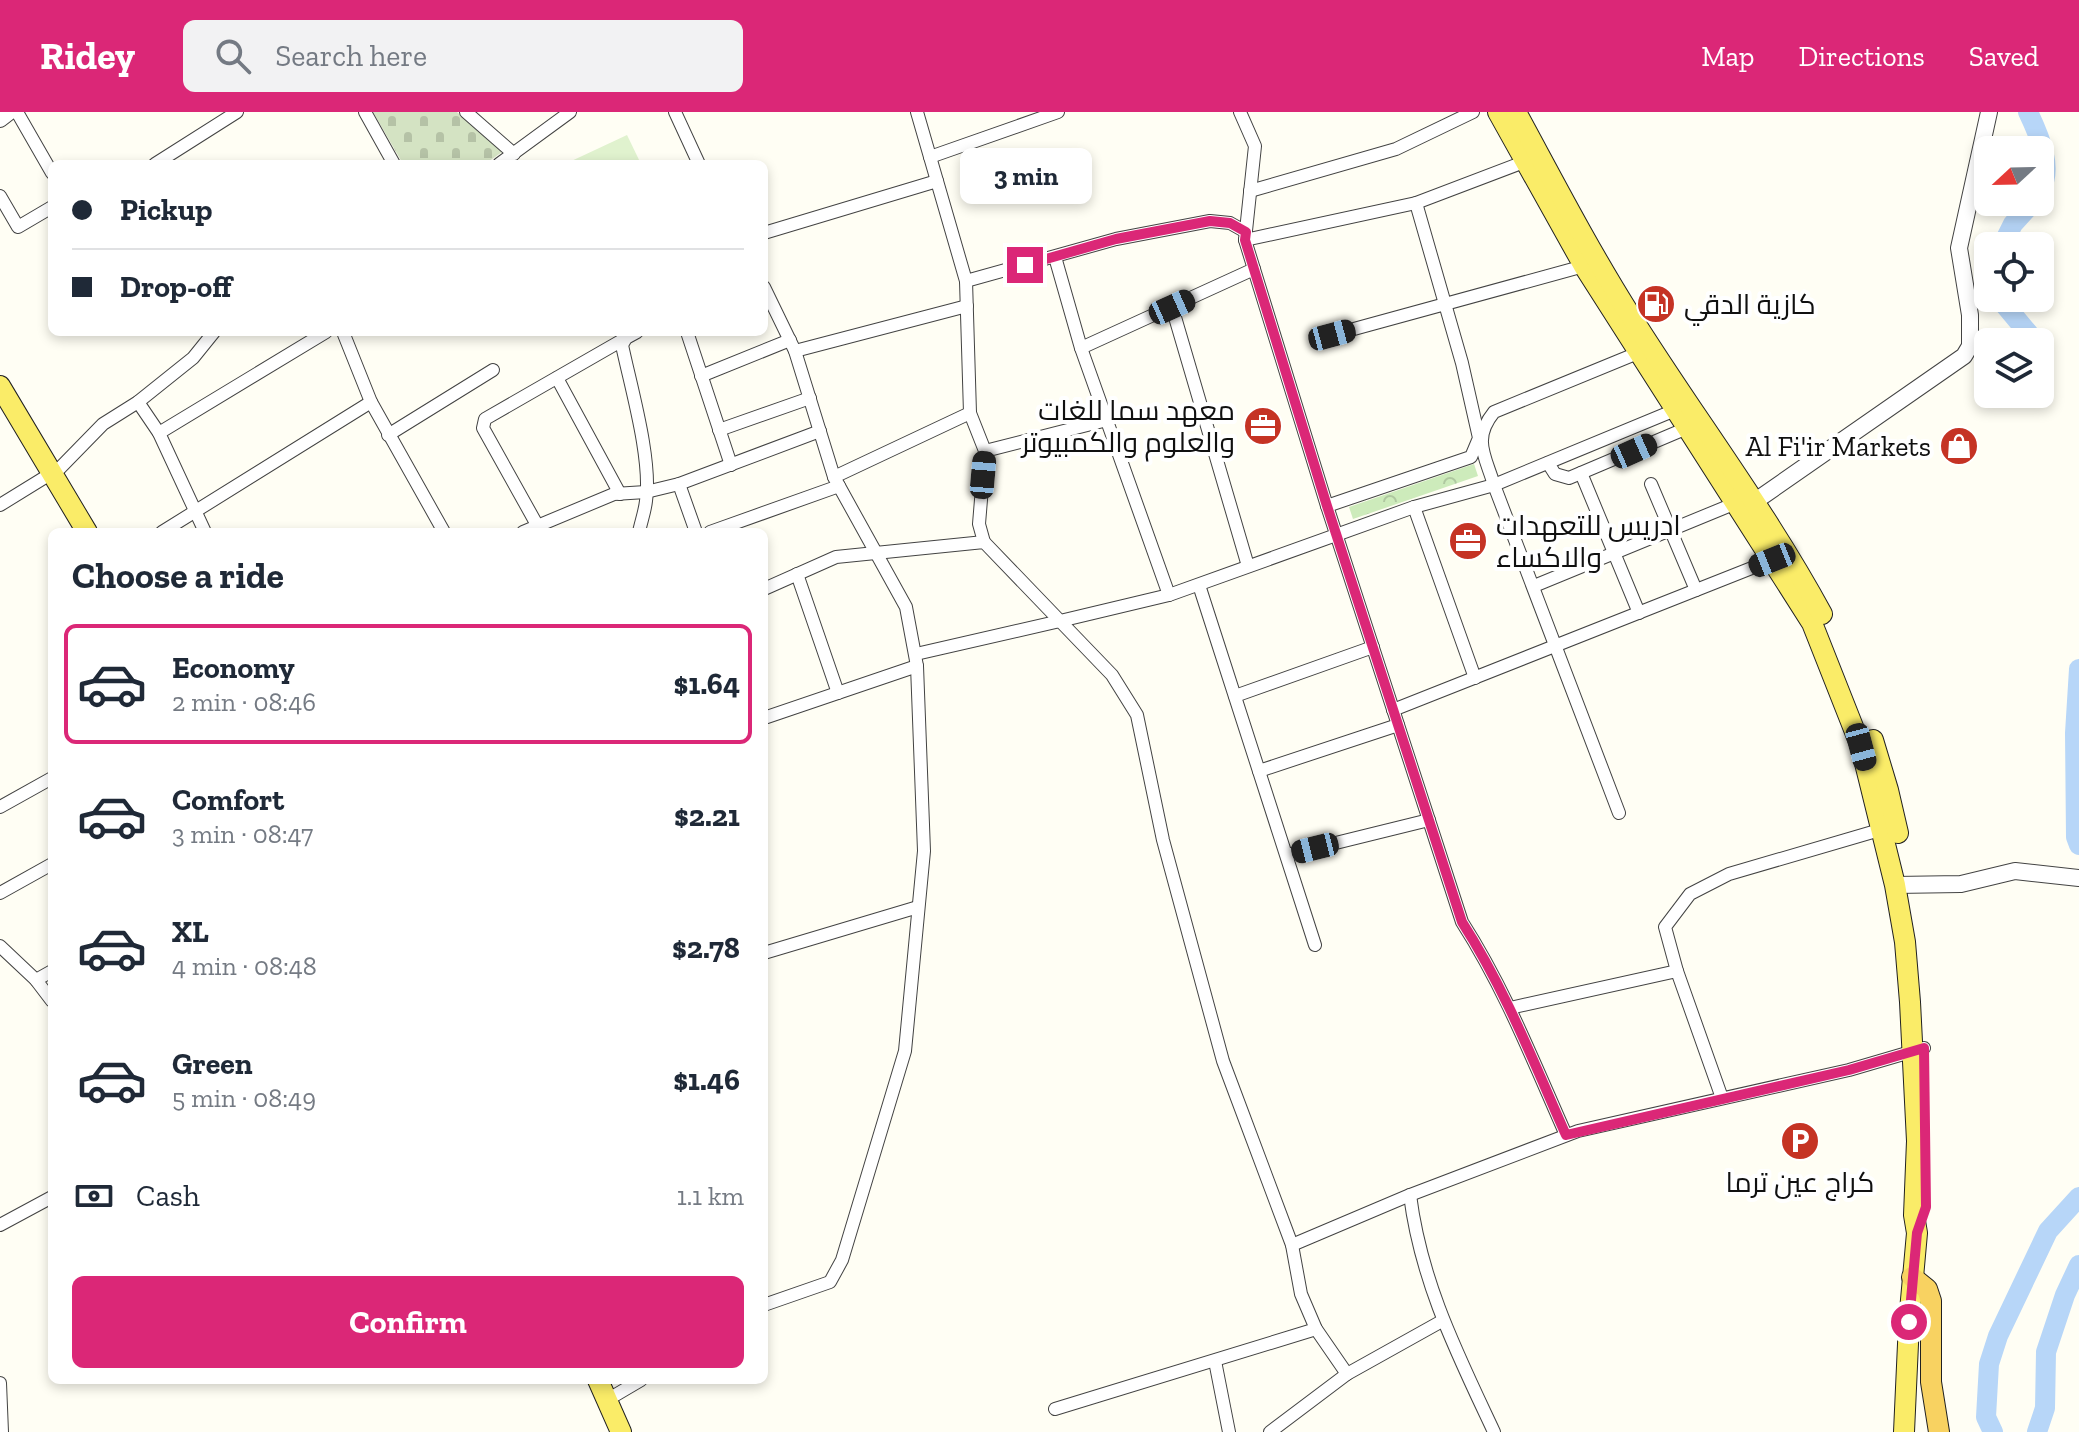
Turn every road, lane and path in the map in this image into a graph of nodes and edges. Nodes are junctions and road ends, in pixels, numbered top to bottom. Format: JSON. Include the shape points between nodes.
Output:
{"nodes":[{"id":1,"x":9,"y":112,"type":"edge"},
{"id":2,"x":17,"y":112,"type":"edge"},
{"id":3,"x":237,"y":112,"type":"edge"},
{"id":4,"x":365,"y":112,"type":"edge"},
{"id":5,"x":466,"y":112,"type":"edge"},
{"id":6,"x":570,"y":112,"type":"edge"},
{"id":7,"x":675,"y":112,"type":"edge"},
{"id":8,"x":917,"y":112,"type":"edge"},
{"id":9,"x":1058,"y":112,"type":"edge"},
{"id":10,"x":1240,"y":112,"type":"edge"},
{"id":11,"x":1473,"y":112,"type":"edge"},
{"id":12,"x":1498,"y":112,"type":"edge"},
{"id":13,"x":1516,"y":112,"type":"edge"},
{"id":14,"x":1989,"y":112,"type":"edge"},
{"id":15,"x":0,"y":119,"type":"edge"},
{"id":16,"x":514,"y":154,"type":"junction"},
{"id":17,"x":930,"y":157,"type":"junction"},
{"id":18,"x":1532,"y":159,"type":"junction"},
{"id":19,"x":161,"y":160,"type":"edge"},
{"id":20,"x":392,"y":160,"type":"edge"},
{"id":21,"x":505,"y":160,"type":"edge"},
{"id":22,"x":697,"y":160,"type":"edge"},
{"id":23,"x":48,"y":166,"type":"edge"},
{"id":24,"x":937,"y":181,"type":"junction"},
{"id":25,"x":1250,"y":191,"type":"junction"},
{"id":26,"x":0,"y":196,"type":"edge"},
{"id":27,"x":1416,"y":203,"type":"junction"},
{"id":28,"x":48,"y":209,"type":"edge"},
{"id":29,"x":768,"y":232,"type":"edge"},
{"id":30,"x":1245,"y":236,"type":"junction"},
{"id":31,"x":1055,"y":257,"type":"junction"},
{"id":32,"x":1584,"y":266,"type":"junction"},
{"id":33,"x":1254,"y":269,"type":"junction"},
{"id":34,"x":966,"y":281,"type":"junction"},
{"id":35,"x":768,"y":295,"type":"edge"},
{"id":36,"x":1445,"y":304,"type":"junction"},
{"id":37,"x":967,"y":306,"type":"junction"},
{"id":38,"x":1172,"y":307,"type":"junction"},
{"id":39,"x":1332,"y":335,"type":"dead end"},
{"id":40,"x":211,"y":336,"type":"edge"},
{"id":41,"x":319,"y":336,"type":"edge"},
{"id":42,"x":345,"y":336,"type":"edge"},
{"id":43,"x":630,"y":336,"type":"edge"},
{"id":44,"x":631,"y":336,"type":"edge"},
{"id":45,"x":688,"y":336,"type":"edge"},
{"id":46,"x":792,"y":346,"type":"junction"},
{"id":47,"x":1081,"y":348,"type":"junction"},
{"id":48,"x":1644,"y":350,"type":"junction"},
{"id":49,"x":493,"y":370,"type":"dead end"},
{"id":50,"x":701,"y":376,"type":"junction"},
{"id":51,"x":557,"y":378,"type":"junction"},
{"id":52,"x":0,"y":386,"type":"edge"},
{"id":53,"x":810,"y":398,"type":"junction"},
{"id":54,"x":138,"y":402,"type":"junction"},
{"id":55,"x":371,"y":402,"type":"junction"},
{"id":56,"x":0,"y":405,"type":"edge"},
{"id":57,"x":1683,"y":409,"type":"junction"},
{"id":58,"x":970,"y":413,"type":"junction"},
{"id":59,"x":1107,"y":420,"type":"junction"},
{"id":60,"x":1687,"y":428,"type":"junction"},
{"id":61,"x":719,"y":430,"type":"junction"},
{"id":62,"x":820,"y":431,"type":"junction"},
{"id":63,"x":159,"y":433,"type":"junction"},
{"id":64,"x":388,"y":435,"type":"junction"},
{"id":65,"x":1479,"y":438,"type":"junction"},
{"id":66,"x":985,"y":451,"type":"junction"},
{"id":67,"x":1548,"y":463,"type":"junction"},
{"id":68,"x":731,"y":465,"type":"junction"},
{"id":69,"x":1581,"y":473,"type":"junction"},
{"id":70,"x":48,"y":476,"type":"junction"},
{"id":71,"x":836,"y":482,"type":"junction"},
{"id":72,"x":679,"y":484,"type":"junction"},
{"id":73,"x":1651,"y":484,"type":"dead end"},
{"id":74,"x":1494,"y":485,"type":"junction"},
{"id":75,"x":646,"y":492,"type":"junction"},
{"id":76,"x":620,"y":494,"type":"junction"},
{"id":77,"x":1745,"y":503,"type":"junction"},
{"id":78,"x":0,"y":505,"type":"edge"},
{"id":79,"x":1327,"y":506,"type":"junction"},
{"id":80,"x":1414,"y":507,"type":"junction"},
{"id":81,"x":196,"y":511,"type":"junction"},
{"id":82,"x":72,"y":528,"type":"edge"},
{"id":83,"x":84,"y":528,"type":"edge"},
{"id":84,"x":168,"y":528,"type":"edge"},
{"id":85,"x":203,"y":528,"type":"edge"},
{"id":86,"x":442,"y":528,"type":"edge"},
{"id":87,"x":539,"y":528,"type":"edge"},
{"id":88,"x":542,"y":528,"type":"edge"},
{"id":89,"x":640,"y":528,"type":"edge"},
{"id":90,"x":695,"y":528,"type":"edge"},
{"id":91,"x":720,"y":528,"type":"edge"},
{"id":92,"x":1671,"y":531,"type":"junction"},
{"id":93,"x":1336,"y":534,"type":"junction"},
{"id":94,"x":984,"y":542,"type":"junction"},
{"id":95,"x":875,"y":553,"type":"junction"},
{"id":96,"x":1615,"y":554,"type":"junction"},
{"id":97,"x":1772,"y":560,"type":"junction"},
{"id":98,"x":1248,"y":566,"type":"junction"},
{"id":99,"x":797,"y":574,"type":"junction"},
{"id":100,"x":1199,"y":585,"type":"junction"},
{"id":101,"x":1534,"y":586,"type":"junction"},
{"id":102,"x":768,"y":587,"type":"edge"},
{"id":103,"x":1696,"y":590,"type":"junction"},
{"id":104,"x":1169,"y":595,"type":"junction"},
{"id":105,"x":1639,"y":613,"type":"junction"},
{"id":106,"x":1060,"y":621,"type":"junction"},
{"id":107,"x":1373,"y":647,"type":"junction"},
{"id":108,"x":1557,"y":647,"type":"junction"},
{"id":109,"x":916,"y":660,"type":"junction"},
{"id":110,"x":1475,"y":678,"type":"junction"},
{"id":111,"x":838,"y":693,"type":"junction"},
{"id":112,"x":1235,"y":696,"type":"junction"},
{"id":113,"x":1393,"y":710,"type":"junction"},
{"id":114,"x":768,"y":717,"type":"edge"},
{"id":115,"x":1398,"y":725,"type":"junction"},
{"id":116,"x":1259,"y":771,"type":"junction"},
{"id":117,"x":48,"y":780,"type":"edge"},
{"id":118,"x":0,"y":807,"type":"edge"},
{"id":119,"x":1619,"y":813,"type":"dead end"},
{"id":120,"x":1429,"y":820,"type":"junction"},
{"id":121,"x":1883,"y":829,"type":"junction"},
{"id":122,"x":1287,"y":855,"type":"junction"},
{"id":123,"x":48,"y":866,"type":"edge"},
{"id":124,"x":2079,"y":878,"type":"edge"},
{"id":125,"x":1902,"y":886,"type":"junction"},
{"id":126,"x":0,"y":893,"type":"edge"},
{"id":127,"x":918,"y":907,"type":"junction"},
{"id":128,"x":1315,"y":945,"type":"dead end"},
{"id":129,"x":0,"y":946,"type":"edge"},
{"id":130,"x":768,"y":952,"type":"edge"},
{"id":131,"x":1677,"y":971,"type":"junction"},
{"id":132,"x":48,"y":973,"type":"edge"},
{"id":133,"x":36,"y":980,"type":"junction"},
{"id":134,"x":48,"y":996,"type":"edge"},
{"id":135,"x":1510,"y":1008,"type":"junction"},
{"id":136,"x":1918,"y":1050,"type":"junction"},
{"id":137,"x":1722,"y":1098,"type":"junction"},
{"id":138,"x":1566,"y":1135,"type":"junction"},
{"id":139,"x":1410,"y":1195,"type":"junction"},
{"id":140,"x":48,"y":1199,"type":"edge"},
{"id":141,"x":0,"y":1225,"type":"edge"},
{"id":142,"x":1292,"y":1245,"type":"junction"},
{"id":143,"x":1912,"y":1277,"type":"junction"},
{"id":144,"x":768,"y":1304,"type":"edge"},
{"id":145,"x":1442,"y":1321,"type":"junction"},
{"id":146,"x":1316,"y":1329,"type":"junction"},
{"id":147,"x":1215,"y":1361,"type":"junction"},
{"id":148,"x":1347,"y":1374,"type":"junction"},
{"id":149,"x":0,"y":1383,"type":"edge"},
{"id":150,"x":631,"y":1384,"type":"edge"},
{"id":151,"x":610,"y":1392,"type":"edge"},
{"id":152,"x":1055,"y":1409,"type":"dead end"},
{"id":153,"x":2,"y":1432,"type":"edge"},
{"id":154,"x":621,"y":1432,"type":"edge"},
{"id":155,"x":1229,"y":1432,"type":"edge"},
{"id":156,"x":1270,"y":1432,"type":"edge"},
{"id":157,"x":1494,"y":1432,"type":"edge"},
{"id":158,"x":1904,"y":1432,"type":"edge"},
{"id":159,"x":1939,"y":1432,"type":"edge"}],
"edges":[{"from":1,"to":15,"type":"street"},
{"from":2,"to":23,"type":"street"},
{"from":3,"to":19,"type":"street"},
{"from":4,"to":20,"type":"street"},
{"from":5,"to":16,"type":"street"},
{"from":6,"to":16,"type":"street"},
{"from":7,"to":22,"type":"street"},
{"from":8,"to":17,"type":"street"},
{"from":9,"to":17,"type":"street"},
{"from":10,"to":25,"type":"street","via":[[1255,146]]},
{"from":11,"to":25,"type":"street","via":[[1396,149]]},
{"from":12,"to":18,"type":"main road"},
{"from":13,"to":18,"type":"main road"},
{"from":14,"to":77,"type":"street","via":[[1959,248],[1970,315],[1970,346],[1964,356]]},
{"from":16,"to":21,"type":"street"},
{"from":17,"to":24,"type":"street"},
{"from":18,"to":27,"type":"street"},
{"from":18,"to":32,"type":"main road"},
{"from":18,"to":48,"type":"main road","via":[[1590,248]]},
{"from":24,"to":29,"type":"street"},
{"from":24,"to":34,"type":"street"},
{"from":25,"to":30,"type":"street"},
{"from":26,"to":28,"type":"street","via":[[18,227]]},
{"from":27,"to":30,"type":"street"},
{"from":27,"to":36,"type":"street"},
{"from":30,"to":31,"type":"street","via":[[1230,223],[1210,221]]},
{"from":30,"to":33,"type":"street"},
{"from":31,"to":34,"type":"street"},
{"from":31,"to":47,"type":"street"},
{"from":32,"to":36,"type":"street"},
{"from":32,"to":48,"type":"main road"},
{"from":33,"to":38,"type":"street"},
{"from":33,"to":79,"type":"street"},
{"from":34,"to":37,"type":"street"},
{"from":35,"to":46,"type":"street"},
{"from":36,"to":39,"type":"street"},
{"from":36,"to":65,"type":"street"},
{"from":37,"to":46,"type":"street"},
{"from":37,"to":58,"type":"street"},
{"from":38,"to":47,"type":"street"},
{"from":38,"to":98,"type":"street"},
{"from":40,"to":54,"type":"street","via":[[193,358]]},
{"from":41,"to":63,"type":"street"},
{"from":42,"to":55,"type":"street"},
{"from":43,"to":51,"type":"street"},
{"from":44,"to":75,"type":"street","via":[[622,345],[640,428]]},
{"from":45,"to":50,"type":"street"},
{"from":46,"to":50,"type":"street"},
{"from":46,"to":53,"type":"street"},
{"from":47,"to":59,"type":"street"},
{"from":48,"to":57,"type":"main road"},
{"from":48,"to":65,"type":"street","via":[[1494,412]]},
{"from":49,"to":64,"type":"street"},
{"from":50,"to":61,"type":"street"},
{"from":51,"to":76,"type":"street"},
{"from":51,"to":87,"type":"street","via":[[485,419],[483,428]]},
{"from":52,"to":70,"type":"main road"},
{"from":53,"to":61,"type":"street"},
{"from":53,"to":62,"type":"street"},
{"from":54,"to":63,"type":"street"},
{"from":54,"to":70,"type":"street","via":[[103,424]]},
{"from":55,"to":64,"type":"street"},
{"from":55,"to":81,"type":"street"},
{"from":56,"to":70,"type":"main road"},
{"from":57,"to":60,"type":"main road"},
{"from":57,"to":67,"type":"street"},
{"from":57,"to":77,"type":"main road"},
{"from":58,"to":66,"type":"street"},
{"from":58,"to":71,"type":"street"},
{"from":59,"to":66,"type":"street"},
{"from":59,"to":104,"type":"street"},
{"from":60,"to":69,"type":"street"},
{"from":60,"to":77,"type":"main road"},
{"from":61,"to":68,"type":"street"},
{"from":62,"to":68,"type":"street"},
{"from":62,"to":71,"type":"street"},
{"from":63,"to":81,"type":"street"},
{"from":64,"to":86,"type":"street"},
{"from":65,"to":74,"type":"street"},
{"from":65,"to":79,"type":"street","via":[[1471,457]]},
{"from":66,"to":94,"type":"street","via":[[979,524]]},
{"from":67,"to":69,"type":"street","via":[[1559,477]]},
{"from":67,"to":74,"type":"street"},
{"from":68,"to":72,"type":"street"},
{"from":69,"to":96,"type":"street"},
{"from":70,"to":78,"type":"street"},
{"from":70,"to":82,"type":"main road"},
{"from":70,"to":83,"type":"main road"},
{"from":71,"to":91,"type":"street"},
{"from":71,"to":95,"type":"street"},
{"from":72,"to":75,"type":"street"},
{"from":72,"to":90,"type":"street"},
{"from":73,"to":92,"type":"street"},
{"from":74,"to":80,"type":"street"},
{"from":74,"to":101,"type":"street"},
{"from":75,"to":76,"type":"street"},
{"from":75,"to":89,"type":"street"},
{"from":76,"to":88,"type":"street"},
{"from":77,"to":92,"type":"street"},
{"from":77,"to":97,"type":"main road"},
{"from":77,"to":125,"type":"main road","via":[[1821,611],[1862,711],[1888,790]]},
{"from":79,"to":93,"type":"street"},
{"from":80,"to":93,"type":"street"},
{"from":80,"to":110,"type":"street"},
{"from":81,"to":84,"type":"street"},
{"from":81,"to":85,"type":"street"},
{"from":92,"to":96,"type":"street"},
{"from":92,"to":103,"type":"street"},
{"from":93,"to":98,"type":"street"},
{"from":93,"to":107,"type":"street"},
{"from":94,"to":95,"type":"street"},
{"from":94,"to":106,"type":"street"},
{"from":95,"to":99,"type":"street","via":[[836,557]]},
{"from":95,"to":109,"type":"street","via":[[906,607]]},
{"from":96,"to":101,"type":"street"},
{"from":96,"to":105,"type":"street"},
{"from":97,"to":103,"type":"street"},
{"from":97,"to":121,"type":"main road","via":[[1822,644],[1861,747]]},
{"from":98,"to":100,"type":"street"},
{"from":99,"to":102,"type":"street"},
{"from":99,"to":111,"type":"street"},
{"from":100,"to":104,"type":"street"},
{"from":100,"to":112,"type":"street"},
{"from":101,"to":108,"type":"street"},
{"from":103,"to":105,"type":"street"},
{"from":104,"to":106,"type":"street"},
{"from":105,"to":108,"type":"street"},
{"from":106,"to":109,"type":"street"},
{"from":106,"to":142,"type":"street","via":[[1112,675],[1137,715],[1163,840],[1223,1061]]},
{"from":107,"to":112,"type":"street"},
{"from":107,"to":113,"type":"street"},
{"from":108,"to":110,"type":"street"},
{"from":108,"to":119,"type":"street"},
{"from":109,"to":111,"type":"street"},
{"from":109,"to":127,"type":"street","via":[[924,851]]},
{"from":110,"to":113,"type":"street"},
{"from":111,"to":114,"type":"street"},
{"from":112,"to":116,"type":"street"},
{"from":113,"to":115,"type":"street"},
{"from":115,"to":116,"type":"street"},
{"from":115,"to":120,"type":"street"},
{"from":116,"to":122,"type":"street"},
{"from":117,"to":118,"type":"street"},
{"from":120,"to":122,"type":"street"},
{"from":120,"to":135,"type":"street","via":[[1462,922]]},
{"from":121,"to":125,"type":"main road"},
{"from":121,"to":131,"type":"street","via":[[1729,874],[1690,894],[1665,927]]},
{"from":122,"to":128,"type":"street"},
{"from":123,"to":126,"type":"street"},
{"from":124,"to":125,"type":"street","via":[[2015,871],[1961,884]]},
{"from":125,"to":136,"type":"main road"},
{"from":127,"to":130,"type":"street"},
{"from":127,"to":144,"type":"street","via":[[905,1051],[842,1260],[830,1282]]},
{"from":129,"to":133,"type":"street"},
{"from":131,"to":135,"type":"street"},
{"from":131,"to":137,"type":"street"},
{"from":132,"to":133,"type":"street"},
{"from":133,"to":134,"type":"street"},
{"from":135,"to":138,"type":"street"},
{"from":136,"to":137,"type":"street"},
{"from":136,"to":143,"type":"main road"},
{"from":137,"to":138,"type":"street"},
{"from":138,"to":139,"type":"street"},
{"from":139,"to":142,"type":"street"},
{"from":139,"to":145,"type":"street"},
{"from":140,"to":141,"type":"street"},
{"from":142,"to":146,"type":"street","via":[[1301,1294]]},
{"from":143,"to":158,"type":"main road"},
{"from":143,"to":159,"type":"highway","via":[[1927,1289],[1931,1301],[1931,1382]]},
{"from":145,"to":148,"type":"street"},
{"from":145,"to":157,"type":"street"},
{"from":146,"to":147,"type":"street"},
{"from":146,"to":148,"type":"street"},
{"from":147,"to":152,"type":"street"},
{"from":147,"to":155,"type":"street"},
{"from":148,"to":156,"type":"street"},
{"from":149,"to":153,"type":"street"},
{"from":150,"to":151,"type":"street"},
{"from":151,"to":154,"type":"main road"}]}
